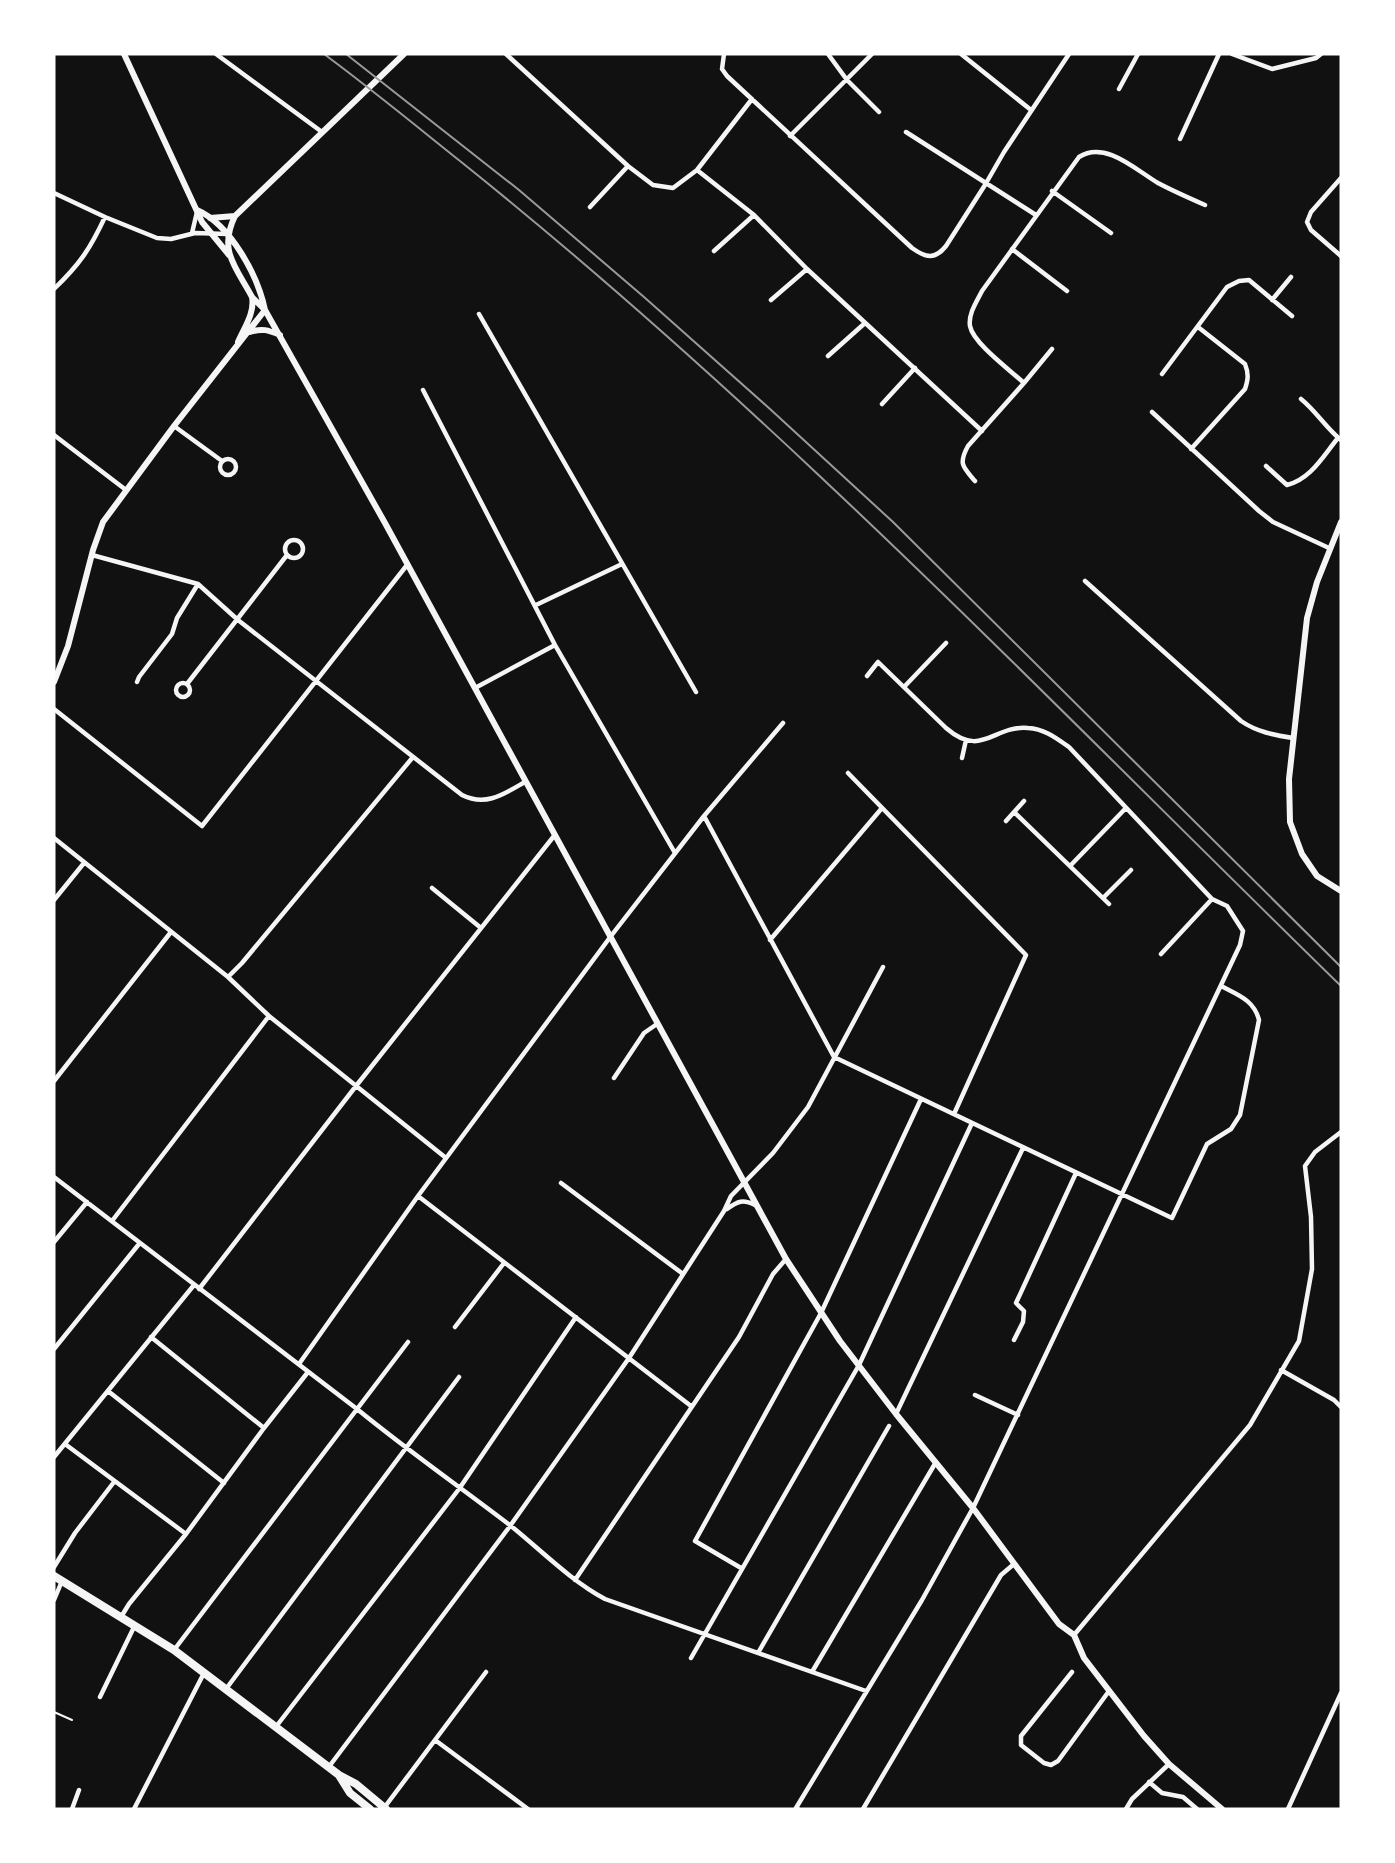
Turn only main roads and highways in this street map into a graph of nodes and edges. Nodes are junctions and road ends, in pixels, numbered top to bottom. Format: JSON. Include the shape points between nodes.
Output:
{"nodes":[{"id":1,"x":54,"y":1576,"type":"edge"},
{"id":2,"x":339,"y":1775,"type":"junction"},
{"id":3,"x":370,"y":1809,"type":"edge"},
{"id":4,"x":385,"y":1809,"type":"edge"}],
"edges":[{"from":1,"to":2,"type":"main road","via":[[174,1650]]},
{"from":2,"to":3,"type":"main road","via":[[350,1793]]},
{"from":2,"to":4,"type":"main road"}]}
